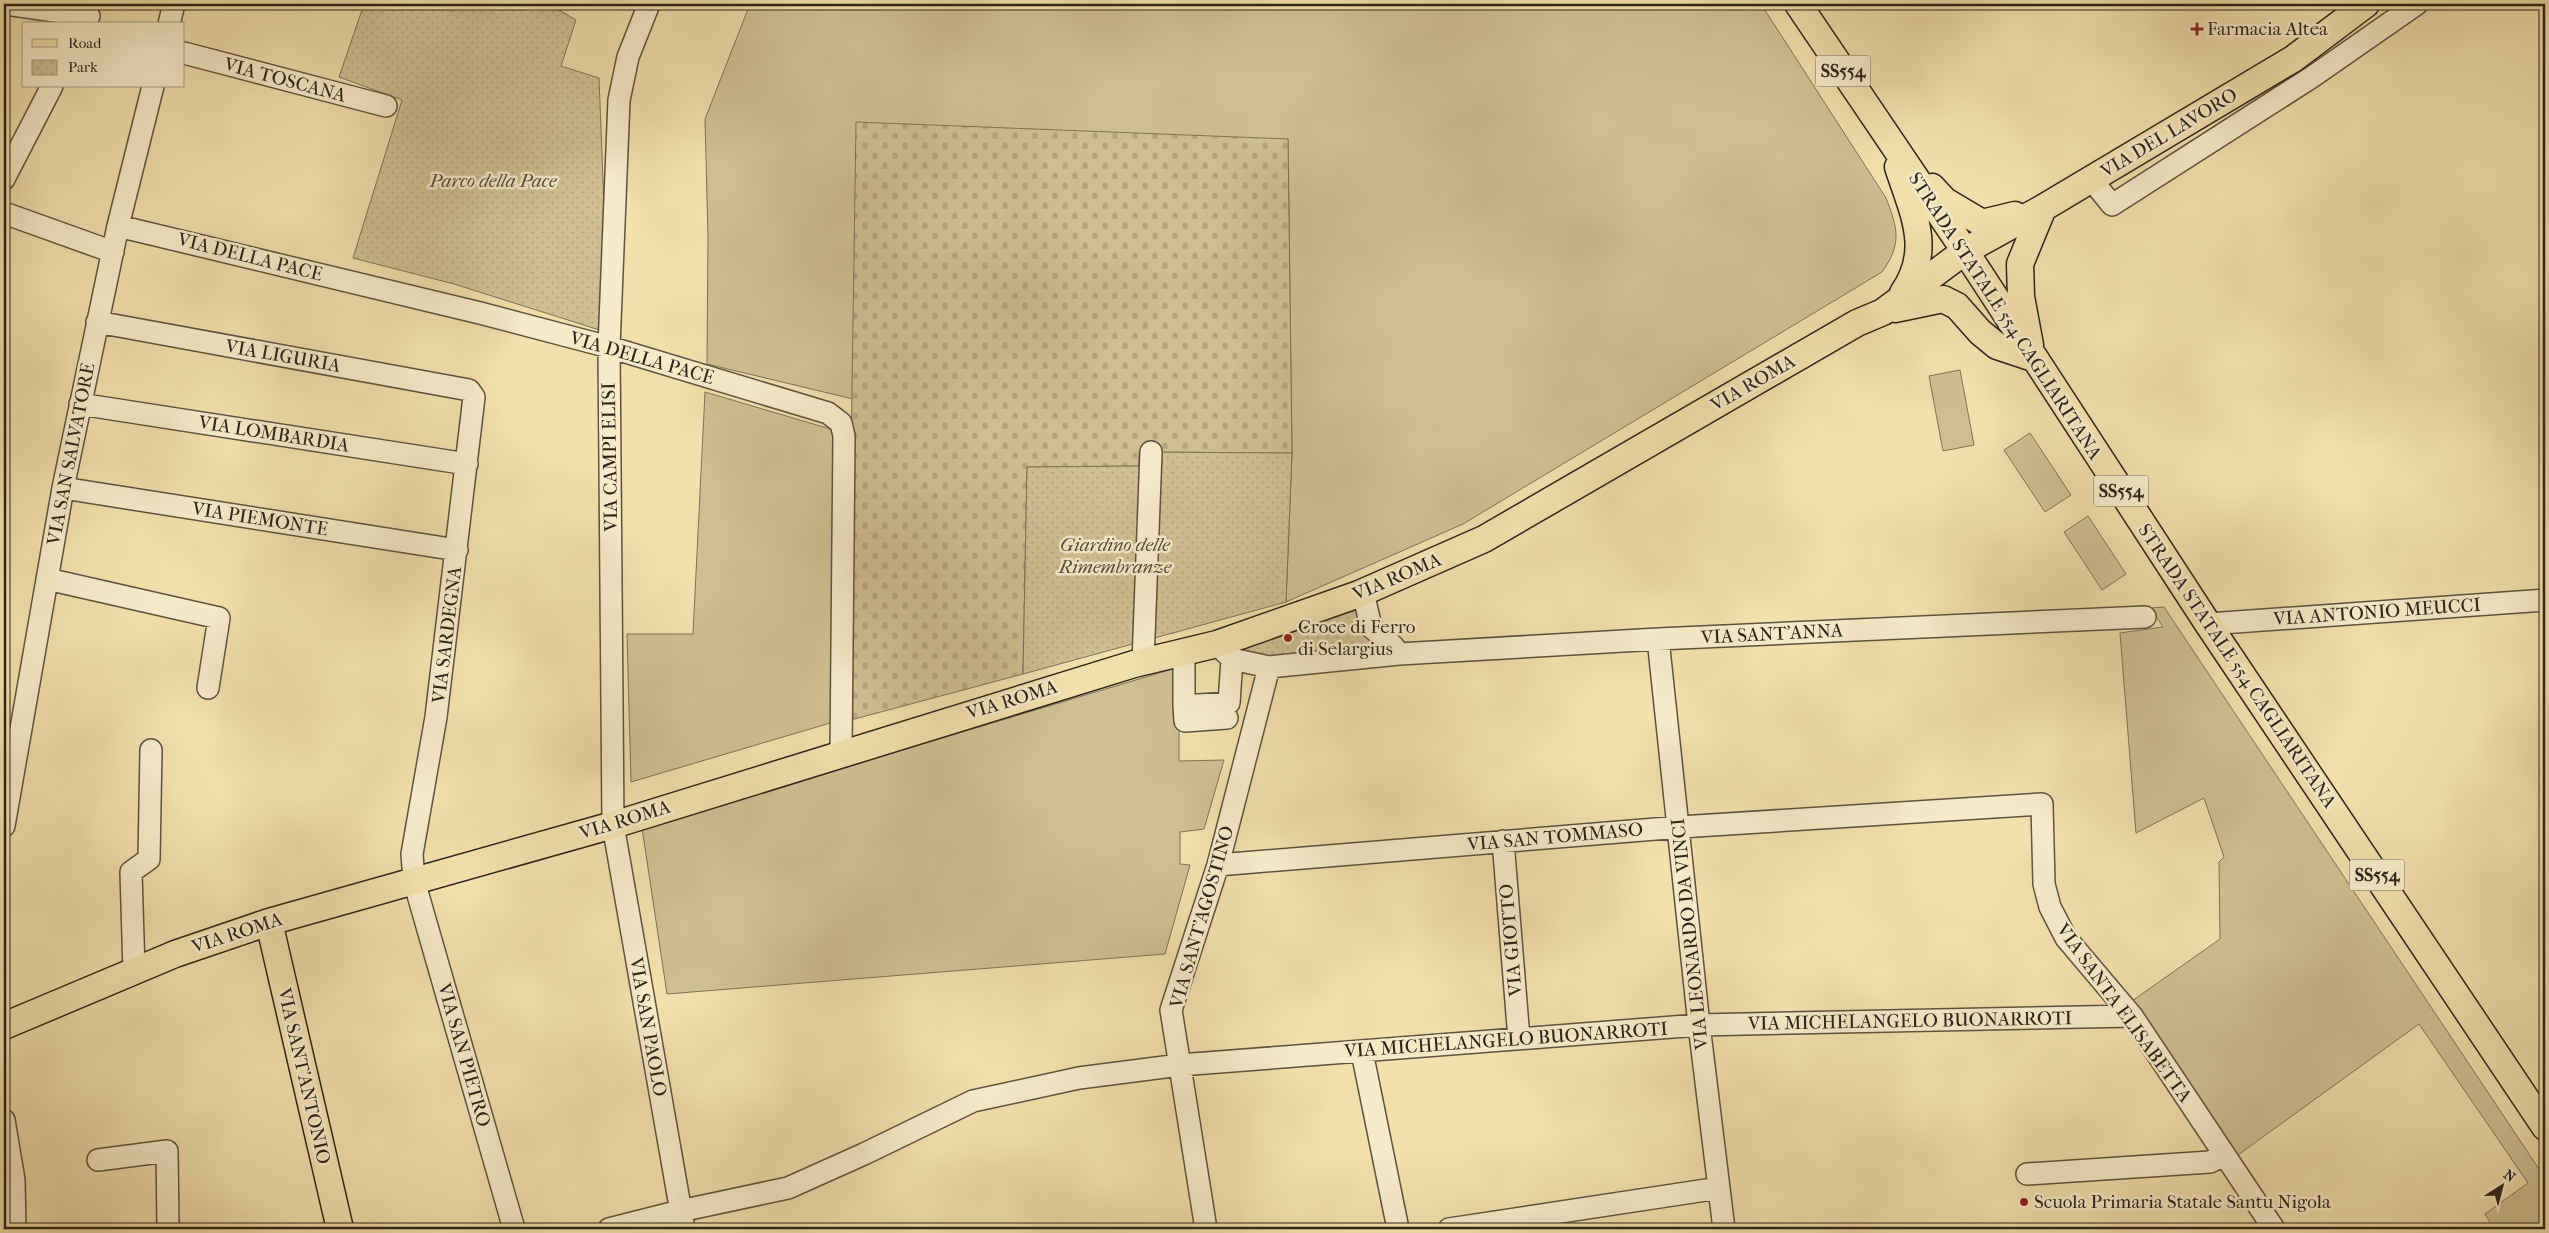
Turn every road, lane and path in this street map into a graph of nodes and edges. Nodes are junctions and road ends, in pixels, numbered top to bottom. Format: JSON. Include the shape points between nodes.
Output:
{"nodes":[{"id":1,"x":6,"y":4,"type":"edge"},
{"id":2,"x":174,"y":4,"type":"edge"},
{"id":3,"x":649,"y":4,"type":"edge"},
{"id":4,"x":1798,"y":4,"type":"edge"},
{"id":5,"x":2366,"y":4,"type":"edge"},
{"id":6,"x":2416,"y":4,"type":"edge"},
{"id":7,"x":90,"y":15,"type":"edge"},
{"id":8,"x":170,"y":22,"type":"edge"},
{"id":9,"x":185,"y":53,"type":"edge"},
{"id":10,"x":51,"y":88,"type":"edge"},
{"id":11,"x":152,"y":88,"type":"edge"},
{"id":12,"x":386,"y":106,"type":"dead end"},
{"id":13,"x":1888,"y":138,"type":"junction"},
{"id":14,"x":2091,"y":179,"type":"junction"},
{"id":15,"x":4,"y":180,"type":"edge"},
{"id":16,"x":2042,"y":208,"type":"junction"},
{"id":17,"x":4,"y":213,"type":"edge"},
{"id":18,"x":118,"y":226,"type":"junction"},
{"id":19,"x":1965,"y":251,"type":"junction"},
{"id":20,"x":113,"y":252,"type":"junction"},
{"id":21,"x":1883,"y":312,"type":"junction"},
{"id":22,"x":97,"y":322,"type":"junction"},
{"id":23,"x":609,"y":347,"type":"junction"},
{"id":24,"x":2032,"y":358,"type":"junction"},
{"id":25,"x":469,"y":390,"type":"joint"},
{"id":26,"x":80,"y":404,"type":"junction"},
{"id":27,"x":1151,"y":452,"type":"dead end"},
{"id":28,"x":467,"y":464,"type":"junction"},
{"id":29,"x":63,"y":488,"type":"junction"},
{"id":30,"x":457,"y":550,"type":"junction"},
{"id":31,"x":47,"y":579,"type":"junction"},
{"id":32,"x":1364,"y":592,"type":"junction"},
{"id":33,"x":2545,"y":600,"type":"edge"},
{"id":34,"x":2145,"y":617,"type":"dead end"},
{"id":35,"x":2208,"y":624,"type":"junction"},
{"id":36,"x":1658,"y":639,"type":"junction"},
{"id":37,"x":1184,"y":652,"type":"junction"},
{"id":38,"x":1225,"y":652,"type":"junction"},
{"id":39,"x":1399,"y":654,"type":"junction"},
{"id":40,"x":1143,"y":662,"type":"junction"},
{"id":41,"x":1269,"y":667,"type":"junction"},
{"id":42,"x":208,"y":688,"type":"dead end"},
{"id":43,"x":151,"y":750,"type":"dead end"},
{"id":44,"x":841,"y":753,"type":"junction"},
{"id":45,"x":2042,"y":804,"type":"joint"},
{"id":46,"x":613,"y":825,"type":"junction"},
{"id":47,"x":4,"y":826,"type":"edge"},
{"id":48,"x":1680,"y":827,"type":"junction"},
{"id":49,"x":1504,"y":841,"type":"junction"},
{"id":50,"x":1218,"y":865,"type":"junction"},
{"id":51,"x":414,"y":881,"type":"junction"},
{"id":52,"x":268,"y":922,"type":"junction"},
{"id":53,"x":134,"y":971,"type":"junction"},
{"id":54,"x":2132,"y":1016,"type":"junction"},
{"id":55,"x":1699,"y":1025,"type":"junction"},
{"id":56,"x":4,"y":1026,"type":"edge"},
{"id":57,"x":1519,"y":1039,"type":"junction"},
{"id":58,"x":1362,"y":1052,"type":"junction"},
{"id":59,"x":1180,"y":1065,"type":"junction"},
{"id":60,"x":4,"y":1120,"type":"edge"},
{"id":61,"x":2545,"y":1127,"type":"edge"},
{"id":62,"x":2224,"y":1155,"type":"junction"},
{"id":63,"x":98,"y":1160,"type":"dead end"},
{"id":64,"x":2027,"y":1174,"type":"dead end"},
{"id":65,"x":1719,"y":1188,"type":"junction"},
{"id":66,"x":11,"y":1219,"type":"edge"},
{"id":67,"x":682,"y":1220,"type":"edge"},
{"id":68,"x":168,"y":1229,"type":"edge"},
{"id":69,"x":340,"y":1229,"type":"edge"},
{"id":70,"x":514,"y":1229,"type":"edge"},
{"id":71,"x":609,"y":1229,"type":"edge"},
{"id":72,"x":1206,"y":1229,"type":"edge"},
{"id":73,"x":1398,"y":1229,"type":"edge"},
{"id":74,"x":1449,"y":1229,"type":"edge"},
{"id":75,"x":1724,"y":1229,"type":"edge"},
{"id":76,"x":2274,"y":1229,"type":"edge"}],
"edges":[{"from":1,"to":7,"type":"street"},
{"from":2,"to":8,"type":"street"},
{"from":3,"to":23,"type":"street","name":"VIA CAMPI ELISI","via":[[628,57],[619,100]]},
{"from":4,"to":13,"type":"main road","name":"STRADA STATALE 554 CAGLIARITANA","number":"SS554"},
{"from":5,"to":14,"type":"main road","name":"VIA DEL LAVORO","via":[[2293,59]]},
{"from":6,"to":14,"type":"street","via":[[2312,77],[2112,205]]},
{"from":9,"to":12,"type":"street","name":"VIA TOSCANA"},
{"from":10,"to":15,"type":"street"},
{"from":11,"to":18,"type":"street","name":"VIA SAN SALVATORE"},
{"from":13,"to":16,"type":"main road","via":[[1945,201],[1982,222]]},
{"from":13,"to":19,"type":"main road","name":"STRADA STATALE 554 CAGLIARITANA","number":"SS554"},
{"from":13,"to":21,"type":"main road","via":[[1915,220],[1920,250],[1912,280]]},
{"from":14,"to":16,"type":"main road","name":"VIA DEL LAVORO"},
{"from":16,"to":19,"type":"main road","name":"VIA DEL LAVORO"},
{"from":16,"to":24,"type":"main road","via":[[2020,264],[2021,297]]},
{"from":17,"to":20,"type":"street"},
{"from":18,"to":20,"type":"street","name":"VIA SAN SALVATORE"},
{"from":18,"to":23,"type":"street","name":"VIA DELLA PACE"},
{"from":19,"to":21,"type":"main road","name":"VIA ROMA"},
{"from":19,"to":24,"type":"main road","name":"STRADA STATALE 554 CAGLIARITANA","number":"SS554"},
{"from":20,"to":22,"type":"street","name":"VIA SAN SALVATORE"},
{"from":21,"to":24,"type":"main road","via":[[1943,299],[1957,306],[1997,346]]},
{"from":21,"to":32,"type":"main road","name":"VIA ROMA","via":[[1857,323],[1484,539]]},
{"from":22,"to":25,"type":"street","name":"VIA LIGURIA"},
{"from":22,"to":26,"type":"street","name":"VIA SAN SALVATORE"},
{"from":23,"to":44,"type":"street","name":"VIA DELLA PACE","via":[[828,413],[841,423],[844,436]]},
{"from":23,"to":46,"type":"street","name":"VIA CAMPI ELISI"},
{"from":24,"to":35,"type":"main road","name":"STRADA STATALE 554 CAGLIARITANA","number":"SS554"},
{"from":25,"to":28,"type":"street","name":"VIA SARDEGNA","via":[[474,397]]},
{"from":26,"to":28,"type":"street","name":"VIA LOMBARDIA"},
{"from":26,"to":29,"type":"street","name":"VIA SAN SALVATORE"},
{"from":27,"to":40,"type":"street"},
{"from":28,"to":30,"type":"street","name":"VIA SARDEGNA"},
{"from":29,"to":30,"type":"street","name":"VIA PIEMONTE"},
{"from":29,"to":31,"type":"street","name":"VIA SAN SALVATORE"},
{"from":30,"to":51,"type":"street","name":"VIA SARDEGNA","via":[[434,734],[412,854]]},
{"from":31,"to":42,"type":"street","via":[[219,618]]},
{"from":31,"to":47,"type":"street","name":"VIA SAN SALVATORE"},
{"from":32,"to":38,"type":"main road","name":"VIA ROMA"},
{"from":32,"to":39,"type":"street","via":[[1371,627]]},
{"from":33,"to":35,"type":"street","name":"VIA ANTONIO MEUCCI"},
{"from":34,"to":36,"type":"street","name":"VIA SANT'ANNA"},
{"from":35,"to":61,"type":"main road","name":"STRADA STATALE 554 CAGLIARITANA","number":"SS554"},
{"from":36,"to":39,"type":"street","name":"VIA SANT'ANNA"},
{"from":36,"to":48,"type":"street","name":"VIA LEONARDO DA VINCI"},
{"from":37,"to":38,"type":"main road","name":"VIA ROMA"},
{"from":37,"to":38,"type":"street","via":[[1184,706],[1229,703]]},
{"from":37,"to":40,"type":"main road","name":"VIA ROMA"},
{"from":38,"to":41,"type":"street","name":"VIA SANT'ANNA"},
{"from":39,"to":41,"type":"street","name":"VIA SANT'ANNA"},
{"from":40,"to":44,"type":"main road","name":"VIA ROMA"},
{"from":41,"to":50,"type":"street","name":"VIA SANT'AGOSTINO"},
{"from":43,"to":53,"type":"street","via":[[149,859],[131,872]]},
{"from":44,"to":46,"type":"main road","name":"VIA ROMA"},
{"from":45,"to":48,"type":"street","name":"VIA SAN TOMMASO"},
{"from":45,"to":54,"type":"street","name":"VIA SANTA ELISABETTA","via":[[2044,884],[2050,907],[2066,938]]},
{"from":46,"to":51,"type":"main road","name":"VIA ROMA"},
{"from":46,"to":67,"type":"street","name":"VIA SAN PAOLO"},
{"from":48,"to":49,"type":"street","name":"VIA SAN TOMMASO"},
{"from":48,"to":55,"type":"street","name":"VIA LEONARDO DA VINCI"},
{"from":49,"to":50,"type":"street","name":"VIA SAN TOMMASO"},
{"from":49,"to":57,"type":"street","name":"VIA GIOTTO"},
{"from":50,"to":59,"type":"street","name":"VIA SANT'AGOSTINO","via":[[1172,1010]]},
{"from":51,"to":52,"type":"main road","name":"VIA ROMA"},
{"from":51,"to":70,"type":"street","name":"VIA SAN PIETRO"},
{"from":52,"to":53,"type":"main road","name":"VIA ROMA"},
{"from":52,"to":69,"type":"main road","name":"VIA SANT'ANTONIO"},
{"from":53,"to":56,"type":"main road","name":"VIA ROMA"},
{"from":54,"to":55,"type":"street","name":"VIA MICHELANGELO BUONARROTI"},
{"from":54,"to":62,"type":"street","name":"VIA SANTA ELISABETTA"},
{"from":55,"to":57,"type":"street","name":"VIA MICHELANGELO BUONARROTI"},
{"from":55,"to":65,"type":"street","name":"VIA LEONARDO DA VINCI"},
{"from":57,"to":58,"type":"street","name":"VIA MICHELANGELO BUONARROTI"},
{"from":58,"to":59,"type":"street","name":"VIA MICHELANGELO BUONARROTI"},
{"from":58,"to":73,"type":"street"},
{"from":59,"to":67,"type":"street","name":"VIA MICHELANGELO BUONARROTI","via":[[1079,1078],[973,1101],[788,1188]]},
{"from":59,"to":72,"type":"street","name":"VIA SANT'AGOSTINO"},
{"from":60,"to":66,"type":"street","via":[[14,1180]]},
{"from":62,"to":64,"type":"street","via":[[2210,1162]]},
{"from":62,"to":76,"type":"street","name":"VIA SANTA ELISABETTA"},
{"from":63,"to":68,"type":"street","via":[[167,1151]]},
{"from":65,"to":74,"type":"street"},
{"from":65,"to":75,"type":"street","name":"VIA LEONARDO DA VINCI"},
{"from":67,"to":71,"type":"street","name":"VIA MICHELANGELO BUONARROTI"}]}
